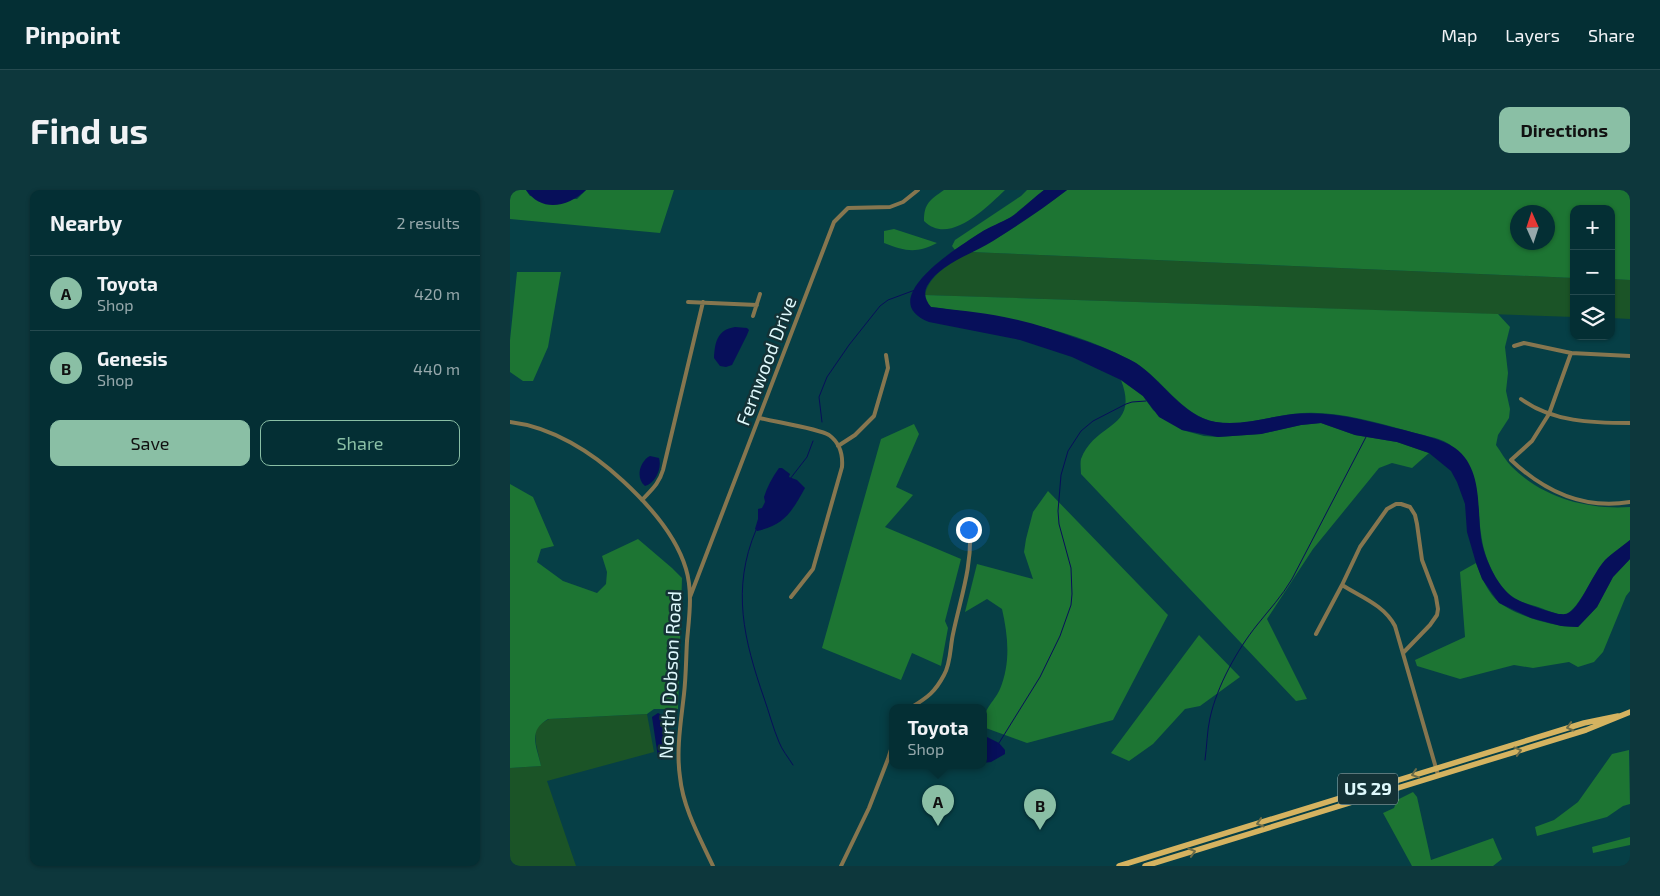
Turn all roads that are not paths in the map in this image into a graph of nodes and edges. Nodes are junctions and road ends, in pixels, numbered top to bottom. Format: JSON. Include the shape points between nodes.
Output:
{"nodes":[{"id":1,"x":918,"y":190,"type":"edge"},
{"id":2,"x":760,"y":294,"type":"dead end"},
{"id":3,"x":688,"y":302,"type":"dead end"},
{"id":4,"x":703,"y":302,"type":"junction"},
{"id":5,"x":757,"y":305,"type":"junction"},
{"id":6,"x":753,"y":316,"type":"dead end"},
{"id":7,"x":1514,"y":346,"type":"dead end"},
{"id":8,"x":1571,"y":353,"type":"junction"},
{"id":9,"x":886,"y":355,"type":"dead end"},
{"id":10,"x":1630,"y":356,"type":"edge"},
{"id":11,"x":1521,"y":399,"type":"dead end"},
{"id":12,"x":1549,"y":414,"type":"junction"},
{"id":13,"x":760,"y":418,"type":"junction"},
{"id":14,"x":510,"y":422,"type":"edge"},
{"id":15,"x":1630,"y":423,"type":"edge"},
{"id":16,"x":838,"y":446,"type":"junction"},
{"id":17,"x":642,"y":500,"type":"junction"},
{"id":18,"x":1630,"y":502,"type":"edge"},
{"id":19,"x":970,"y":528,"type":"dead end"},
{"id":20,"x":1342,"y":585,"type":"junction"},
{"id":21,"x":791,"y":597,"type":"dead end"},
{"id":22,"x":690,"y":599,"type":"junction"},
{"id":23,"x":1316,"y":634,"type":"dead end"},
{"id":24,"x":1402,"y":653,"type":"junction"},
{"id":25,"x":917,"y":704,"type":"edge"},
{"id":26,"x":1630,"y":712,"type":"edge"},
{"id":27,"x":1618,"y":716,"type":"junction"},
{"id":28,"x":1549,"y":733,"type":"junction"},
{"id":29,"x":1551,"y":741,"type":"junction"},
{"id":30,"x":1492,"y":751,"type":"junction"},
{"id":31,"x":889,"y":754,"type":"edge"},
{"id":32,"x":1494,"y":758,"type":"junction"},
{"id":33,"x":1458,"y":761,"type":"junction"},
{"id":34,"x":1436,"y":768,"type":"junction"},
{"id":35,"x":1460,"y":768,"type":"junction"},
{"id":36,"x":1438,"y":775,"type":"junction"},
{"id":37,"x":1144,"y":858,"type":"junction"},
{"id":38,"x":713,"y":866,"type":"edge"},
{"id":39,"x":841,"y":866,"type":"edge"},
{"id":40,"x":1119,"y":866,"type":"edge"},
{"id":41,"x":1146,"y":866,"type":"edge"}],
"edges":[{"from":1,"to":13,"type":"street","name":"Fernwood Drive","via":[[890,207],[848,208],[834,222]]},
{"from":2,"to":5,"type":"street"},
{"from":3,"to":4,"type":"street"},
{"from":4,"to":5,"type":"street"},
{"from":4,"to":17,"type":"street","via":[[663,470],[655,487]]},
{"from":5,"to":6,"type":"street"},
{"from":7,"to":8,"type":"street","via":[[1524,344]]},
{"from":8,"to":10,"type":"street"},
{"from":8,"to":12,"type":"street"},
{"from":9,"to":16,"type":"street","via":[[888,368],[874,416]]},
{"from":11,"to":12,"type":"street"},
{"from":12,"to":15,"type":"street","via":[[1590,423]]},
{"from":12,"to":18,"type":"street","via":[[1532,441],[1511,460],[1538,483],[1561,495],[1608,504]]},
{"from":13,"to":16,"type":"street","via":[[829,435]]},
{"from":13,"to":22,"type":"street","name":"Fernwood Drive"},
{"from":14,"to":17,"type":"street","name":"North Dobson Road","via":[[548,431],[587,453],[611,470]]},
{"from":16,"to":21,"type":"street","via":[[843,458],[842,467],[817,558],[811,572]]},
{"from":17,"to":22,"type":"street","name":"North Dobson Road","via":[[678,549],[687,574]]},
{"from":19,"to":25,"type":"street","via":[[969,567],[946,671],[930,696]]},
{"from":20,"to":23,"type":"street"},
{"from":20,"to":24,"type":"street","via":[[1387,613],[1395,626]]},
{"from":20,"to":24,"type":"street","via":[[1360,547],[1387,508],[1396,504],[1410,507],[1418,524],[1422,560],[1438,609],[1430,625]]},
{"from":22,"to":38,"type":"street","name":"North Dobson Road","via":[[680,778],[688,809]]},
{"from":24,"to":34,"type":"street"},
{"from":26,"to":27,"type":"main road","number":"US 29"},
{"from":27,"to":28,"type":"main road","number":"US 29","one_way":true},
{"from":27,"to":29,"type":"main road","number":"US 29"},
{"from":28,"to":29,"type":"main road"},
{"from":28,"to":30,"type":"main road","number":"US 29"},
{"from":32,"to":29,"type":"main road","number":"US 29","one_way":true},
{"from":30,"to":32,"type":"main road"},
{"from":30,"to":33,"type":"main road","number":"US 29"},
{"from":31,"to":39,"type":"street","via":[[869,808]]},
{"from":32,"to":35,"type":"main road","number":"US 29"},
{"from":33,"to":34,"type":"main road","number":"US 29"},
{"from":33,"to":35,"type":"main road"},
{"from":34,"to":36,"type":"street"},
{"from":34,"to":37,"type":"main road","number":"US 29","one_way":true},
{"from":35,"to":36,"type":"main road","number":"US 29"},
{"from":41,"to":36,"type":"main road","number":"US 29","one_way":true},
{"from":37,"to":40,"type":"main road","number":"US 29"},
{"from":37,"to":41,"type":"main road"}]}
